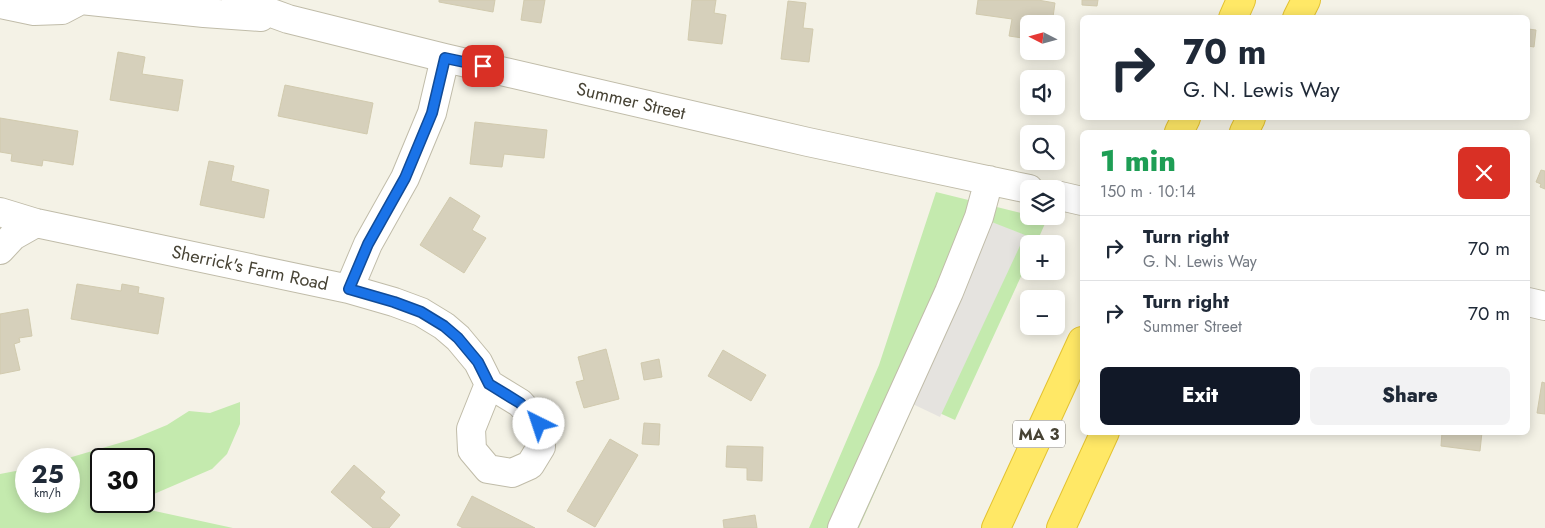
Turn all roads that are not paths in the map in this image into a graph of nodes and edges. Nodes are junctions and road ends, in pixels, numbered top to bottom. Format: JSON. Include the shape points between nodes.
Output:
{"nodes":[{"id":1,"x":236,"y":0,"type":"edge"},
{"id":2,"x":1241,"y":0,"type":"edge"},
{"id":3,"x":1306,"y":0,"type":"edge"},
{"id":4,"x":0,"y":4,"type":"edge"},
{"id":5,"x":1234,"y":15,"type":"edge"},
{"id":6,"x":1299,"y":15,"type":"edge"},
{"id":7,"x":288,"y":19,"type":"junction"},
{"id":8,"x":445,"y":58,"type":"junction"},
{"id":9,"x":989,"y":180,"type":"junction"},
{"id":10,"x":1020,"y":187,"type":"edge"},
{"id":11,"x":1065,"y":197,"type":"edge"},
{"id":12,"x":1080,"y":201,"type":"edge"},
{"id":13,"x":0,"y":212,"type":"edge"},
{"id":14,"x":36,"y":223,"type":"junction"},
{"id":15,"x":0,"y":250,"type":"edge"},
{"id":16,"x":349,"y":289,"type":"junction"},
{"id":17,"x":1530,"y":302,"type":"edge"},
{"id":18,"x":1545,"y":306,"type":"edge"},
{"id":19,"x":1080,"y":345,"type":"edge"},
{"id":20,"x":489,"y":384,"type":"dead end"},
{"id":21,"x":1104,"y":435,"type":"edge"},
{"id":22,"x":842,"y":528,"type":"edge"},
{"id":23,"x":996,"y":528,"type":"edge"},
{"id":24,"x":1061,"y":528,"type":"edge"}],
"edges":[{"from":1,"to":7,"type":"street","name":"Summer Street"},
{"from":2,"to":5,"type":"highway"},
{"from":3,"to":6,"type":"highway"},
{"from":4,"to":7,"type":"street","via":[[34,11],[62,10],[81,0]]},
{"from":7,"to":8,"type":"street","name":"Summer Street"},
{"from":8,"to":9,"type":"street","name":"Summer Street","via":[[808,142]]},
{"from":8,"to":16,"type":"street","via":[[432,113],[405,178],[368,244]]},
{"from":9,"to":10,"type":"street","name":"Summer Street"},
{"from":9,"to":22,"type":"street","via":[[980,217],[949,292]]},
{"from":11,"to":12,"type":"street"},
{"from":13,"to":14,"type":"street","name":"Sherrick's Farm Road"},
{"from":14,"to":15,"type":"street","via":[[12,236]]},
{"from":14,"to":16,"type":"street","name":"Sherrick's Farm Road"},
{"from":16,"to":20,"type":"street","name":"Sherrick's Farm Road","via":[[421,312],[444,326],[478,362]]},
{"from":17,"to":18,"type":"street"},
{"from":19,"to":23,"type":"highway","number":"MA 3"},
{"from":21,"to":24,"type":"highway"}]}
